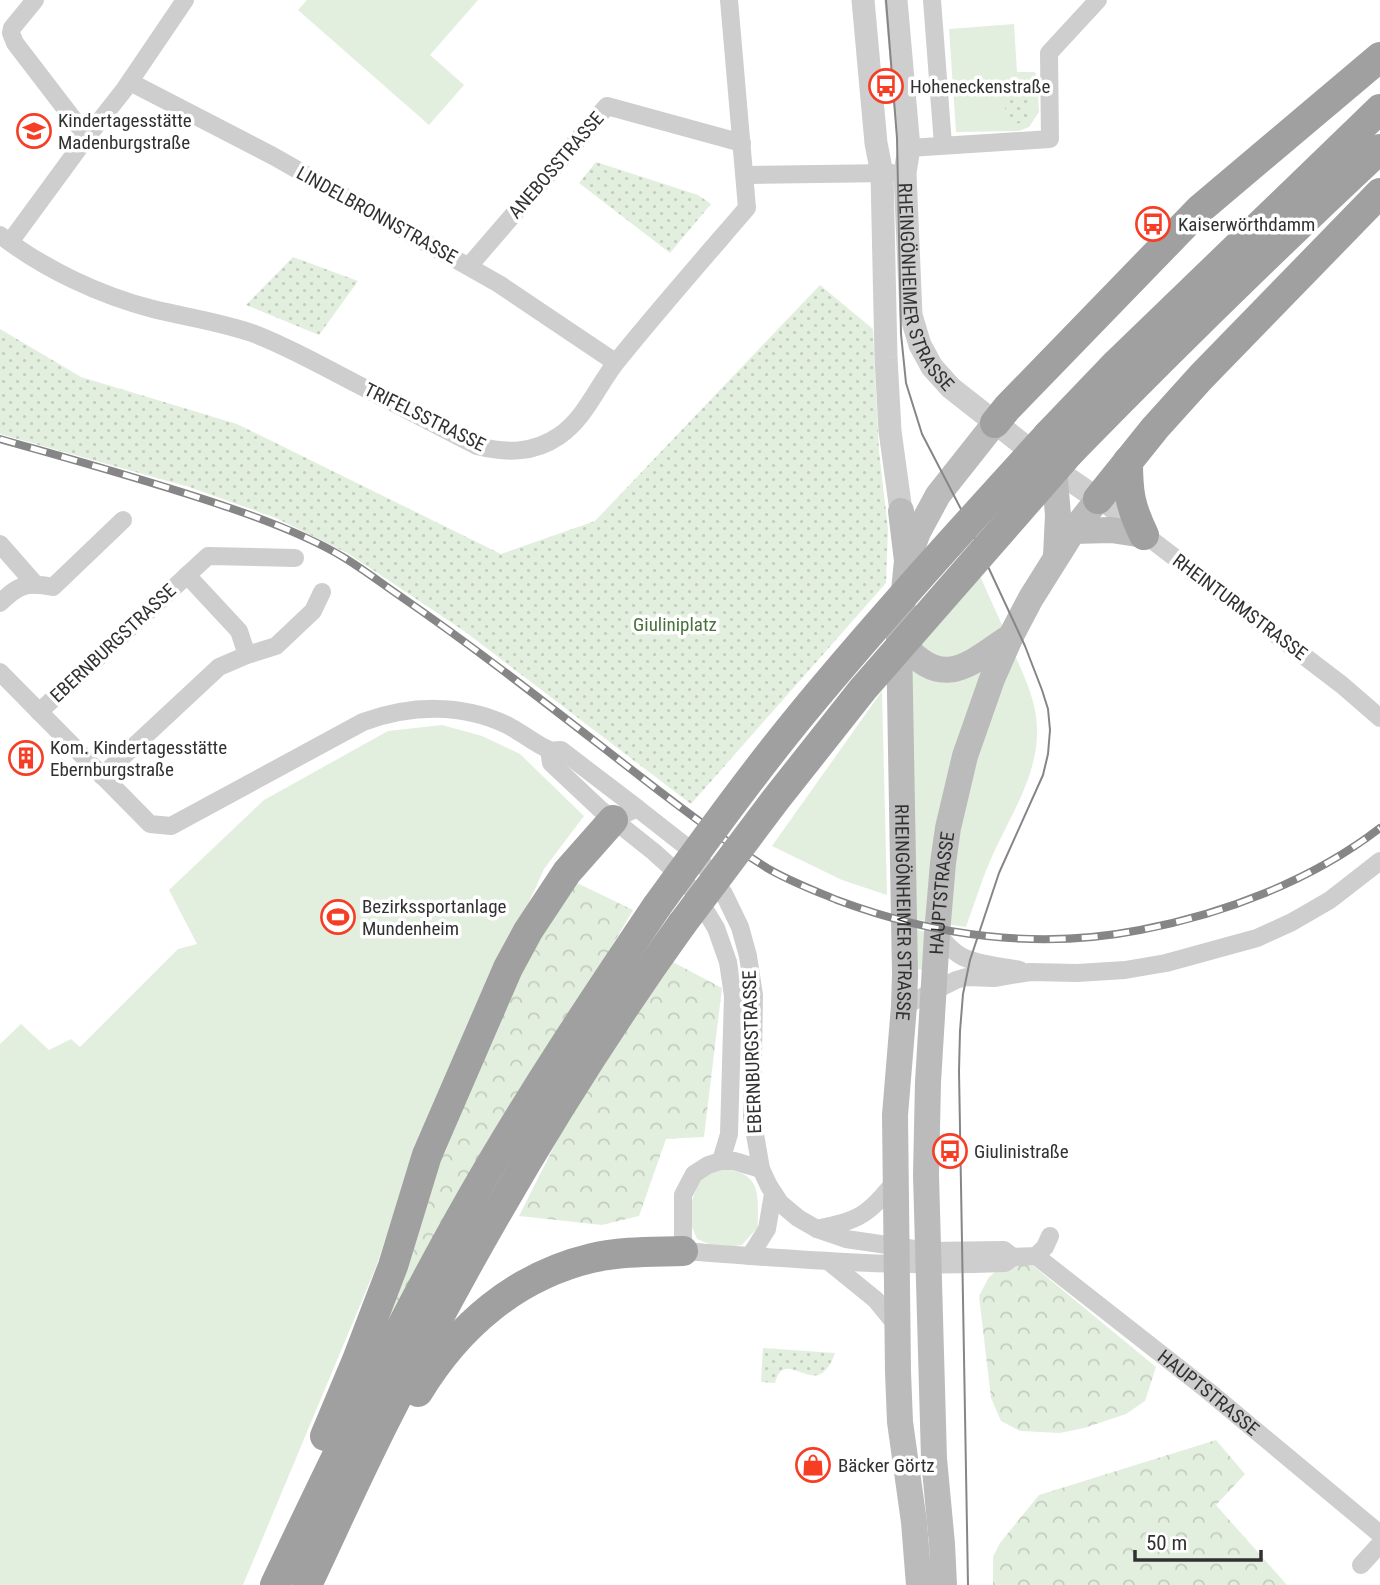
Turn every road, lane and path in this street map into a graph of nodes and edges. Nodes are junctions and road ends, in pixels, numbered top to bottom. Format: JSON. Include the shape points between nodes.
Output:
{"nodes":[{"id":1,"x":35,"y":0,"type":"edge"},
{"id":2,"x":729,"y":0,"type":"edge"},
{"id":3,"x":863,"y":0,"type":"edge"},
{"id":4,"x":896,"y":0,"type":"edge"},
{"id":5,"x":932,"y":0,"type":"edge"},
{"id":6,"x":1098,"y":0,"type":"edge"},
{"id":7,"x":180,"y":2,"type":"edge"},
{"id":8,"x":1380,"y":57,"type":"edge"},
{"id":9,"x":130,"y":82,"type":"junction"},
{"id":10,"x":1380,"y":109,"type":"edge"},
{"id":11,"x":87,"y":137,"type":"junction"},
{"id":12,"x":742,"y":142,"type":"junction"},
{"id":13,"x":943,"y":145,"type":"junction"},
{"id":14,"x":909,"y":148,"type":"junction"},
{"id":15,"x":1380,"y":149,"type":"edge"},
{"id":16,"x":905,"y":173,"type":"junction"},
{"id":17,"x":882,"y":174,"type":"junction"},
{"id":18,"x":746,"y":175,"type":"junction"},
{"id":19,"x":1380,"y":193,"type":"edge"},
{"id":20,"x":5,"y":238,"type":"edge"},
{"id":21,"x":468,"y":267,"type":"junction"},
{"id":22,"x":615,"y":362,"type":"junction"},
{"id":23,"x":995,"y":423,"type":"junction"},
{"id":24,"x":1058,"y":452,"type":"junction"},
{"id":25,"x":1128,"y":460,"type":"junction"},
{"id":26,"x":1098,"y":499,"type":"junction"},
{"id":27,"x":901,"y":511,"type":"joint"},
{"id":28,"x":124,"y":520,"type":"dead end"},
{"id":29,"x":1073,"y":531,"type":"junction"},
{"id":30,"x":1144,"y":535,"type":"junction"},
{"id":31,"x":0,"y":544,"type":"edge"},
{"id":32,"x":295,"y":558,"type":"dead end"},
{"id":33,"x":1056,"y":558,"type":"junction"},
{"id":34,"x":907,"y":561,"type":"junction"},
{"id":35,"x":187,"y":575,"type":"junction"},
{"id":36,"x":35,"y":584,"type":"junction"},
{"id":37,"x":322,"y":592,"type":"dead end"},
{"id":38,"x":0,"y":603,"type":"edge"},
{"id":39,"x":1011,"y":636,"type":"junction"},
{"id":40,"x":899,"y":639,"type":"junction"},
{"id":41,"x":247,"y":655,"type":"junction"},
{"id":42,"x":0,"y":672,"type":"edge"},
{"id":43,"x":39,"y":712,"type":"junction"},
{"id":44,"x":1380,"y":718,"type":"edge"},
{"id":45,"x":549,"y":750,"type":"junction"},
{"id":46,"x":102,"y":776,"type":"junction"},
{"id":47,"x":625,"y":814,"type":"junction"},
{"id":48,"x":1380,"y":861,"type":"edge"},
{"id":49,"x":937,"y":934,"type":"junction"},
{"id":50,"x":1037,"y":972,"type":"junction"},
{"id":51,"x":933,"y":992,"type":"junction"},
{"id":52,"x":904,"y":1006,"type":"junction"},
{"id":53,"x":721,"y":1161,"type":"junction"},
{"id":54,"x":761,"y":1169,"type":"junction"},
{"id":55,"x":895,"y":1182,"type":"junction"},
{"id":56,"x":773,"y":1194,"type":"junction"},
{"id":57,"x":817,"y":1229,"type":"junction"},
{"id":58,"x":1050,"y":1236,"type":"dead end"},
{"id":59,"x":683,"y":1251,"type":"junction"},
{"id":60,"x":897,"y":1255,"type":"junction"},
{"id":61,"x":750,"y":1256,"type":"junction"},
{"id":62,"x":1036,"y":1256,"type":"junction"},
{"id":63,"x":928,"y":1258,"type":"junction"},
{"id":64,"x":828,"y":1261,"type":"junction"},
{"id":65,"x":898,"y":1326,"type":"junction"},
{"id":66,"x":363,"y":1469,"type":"junction"},
{"id":67,"x":329,"y":1472,"type":"junction"},
{"id":68,"x":1380,"y":1534,"type":"edge"},
{"id":69,"x":1380,"y":1544,"type":"edge"},
{"id":70,"x":1361,"y":1565,"type":"dead end"},
{"id":71,"x":275,"y":1585,"type":"edge"},
{"id":72,"x":307,"y":1585,"type":"edge"},
{"id":73,"x":919,"y":1585,"type":"edge"},
{"id":74,"x":944,"y":1585,"type":"edge"}],
"edges":[{"from":1,"to":11,"type":"street","via":[[12,28],[12,38]]},
{"from":2,"to":12,"type":"street","name":"TRIFELSSTRASSE"},
{"from":3,"to":17,"type":"street","name":"RHEINGÖNHEIMER STRASSE"},
{"from":4,"to":14,"type":"street","name":"RHEINGÖNHEIMER STRASSE"},
{"from":5,"to":13,"type":"street"},
{"from":6,"to":13,"type":"street","via":[[1049,53],[1050,139]]},
{"from":7,"to":9,"type":"street"},
{"from":8,"to":23,"type":"highway","via":[[1200,209]]},
{"from":9,"to":11,"type":"street"},
{"from":9,"to":21,"type":"street","name":"LINDELBRONNSTRASSE","via":[[274,156]]},
{"from":10,"to":24,"type":"highway","via":[[1117,363]]},
{"from":11,"to":20,"type":"street"},
{"from":12,"to":18,"type":"street","name":"TRIFELSSTRASSE"},
{"from":12,"to":21,"type":"street","name":"ANEBOSSTRASSE","via":[[607,106]]},
{"from":13,"to":14,"type":"street"},
{"from":14,"to":16,"type":"street","name":"RHEINGÖNHEIMER STRASSE"},
{"from":15,"to":24,"type":"highway","via":[[1135,386]]},
{"from":16,"to":17,"type":"street"},
{"from":16,"to":23,"type":"street","name":"RHEINGÖNHEIMER STRASSE","via":[[911,315],[920,345],[951,388]]},
{"from":17,"to":18,"type":"street"},
{"from":17,"to":27,"type":"street","name":"RHEINGÖNHEIMER STRASSE","via":[[890,431]]},
{"from":18,"to":22,"type":"street","name":"TRIFELSSTRASSE","via":[[747,208]]},
{"from":19,"to":25,"type":"highway","via":[[1201,377]]},
{"from":20,"to":22,"type":"street","name":"TRIFELSSTRASSE","via":[[84,285],[152,309],[249,332],[477,446],[496,451],[538,447],[559,436],[575,423]]},
{"from":21,"to":22,"type":"street","name":"LINDELBRONNSTRASSE"},
{"from":23,"to":24,"type":"street","name":"RHEINGÖNHEIMER STRASSE"},
{"from":23,"to":34,"type":"main road","via":[[938,495]]},
{"from":24,"to":26,"type":"street","name":"RHEINGÖNHEIMER STRASSE"},
{"from":24,"to":33,"type":"main road"},
{"from":24,"to":66,"type":"highway","bridge":true,"via":[[784,789],[618,1016],[506,1196],[391,1407]]},
{"from":24,"to":67,"type":"highway","bridge":true,"via":[[935,559],[811,702],[657,906],[482,1179]]},
{"from":25,"to":26,"type":"highway"},
{"from":25,"to":30,"type":"highway","via":[[1132,510]]},
{"from":26,"to":29,"type":"main road"},
{"from":26,"to":30,"type":"street","name":"RHEINTURMSTRASSE"},
{"from":27,"to":34,"type":"main road"},
{"from":28,"to":36,"type":"street","via":[[53,587]]},
{"from":29,"to":30,"type":"main road"},
{"from":29,"to":33,"type":"main road"},
{"from":30,"to":44,"type":"street","name":"RHEINTURMSTRASSE"},
{"from":31,"to":36,"type":"street"},
{"from":32,"to":35,"type":"street","name":"EBERNBURGSTRASSE","via":[[208,556]]},
{"from":33,"to":39,"type":"main road","name":"HAUPTSTRASSE"},
{"from":34,"to":40,"type":"main road","name":"RHEINGÖNHEIMER STRASSE"},
{"from":35,"to":41,"type":"street","name":"EBERNBURGSTRASSE","via":[[239,631]]},
{"from":35,"to":43,"type":"street","name":"EBERNBURGSTRASSE"},
{"from":36,"to":38,"type":"street","via":[[14,589]]},
{"from":37,"to":41,"type":"street","via":[[313,611],[276,646]]},
{"from":39,"to":40,"type":"main road","via":[[969,665],[955,669],[932,668]]},
{"from":39,"to":49,"type":"main road","name":"HAUPTSTRASSE","via":[[965,756],[948,828]]},
{"from":40,"to":52,"type":"main road","name":"RHEINGÖNHEIMER STRASSE"},
{"from":41,"to":46,"type":"street","via":[[219,667]]},
{"from":42,"to":43,"type":"street","name":"EBERNBURGSTRASSE"},
{"from":43,"to":46,"type":"street","name":"EBERNBURGSTRASSE"},
{"from":45,"to":46,"type":"street","name":"EBERNBURGSTRASSE","via":[[480,714],[448,709],[396,712],[363,722],[171,826],[150,824]]},
{"from":45,"to":47,"type":"street","name":"EBERNBURGSTRASSE","via":[[561,750]]},
{"from":45,"to":47,"type":"street","name":"EBERNBURGSTRASSE","via":[[551,763]]},
{"from":47,"to":53,"type":"street","name":"EBERNBURGSTRASSE","via":[[694,892],[726,954],[733,996],[732,1045],[729,1134]]},
{"from":47,"to":54,"type":"street","name":"EBERNBURGSTRASSE","via":[[688,848],[724,894],[740,927],[754,995],[752,1117]]},
{"from":47,"to":67,"type":"highway","via":[[567,872],[528,931],[497,992],[427,1155],[401,1246],[323,1442]]},
{"from":48,"to":50,"type":"street","via":[[1330,900],[1257,938],[1125,970]]},
{"from":49,"to":50,"type":"street","via":[[962,957]]},
{"from":49,"to":51,"type":"main road","name":"HAUPTSTRASSE"},
{"from":50,"to":51,"type":"street","via":[[966,977]]},
{"from":51,"to":52,"type":"street"},
{"from":51,"to":63,"type":"main road","name":"HAUPTSTRASSE","via":[[926,1129]]},
{"from":52,"to":55,"type":"main road","name":"RHEINGÖNHEIMER STRASSE","via":[[896,1088]]},
{"from":53,"to":54,"type":"street","name":"EBERNBURGSTRASSE"},
{"from":53,"to":59,"type":"street","via":[[694,1174],[683,1195]]},
{"from":54,"to":56,"type":"street","name":"EBERNBURGSTRASSE"},
{"from":55,"to":57,"type":"street","via":[[866,1213]]},
{"from":55,"to":60,"type":"main road","name":"RHEINGÖNHEIMER STRASSE"},
{"from":56,"to":57,"type":"street","name":"EBERNBURGSTRASSE","via":[[789,1212]]},
{"from":56,"to":61,"type":"street","via":[[767,1228]]},
{"from":57,"to":60,"type":"street","name":"EBERNBURGSTRASSE"},
{"from":58,"to":62,"type":"street"},
{"from":59,"to":61,"type":"street"},
{"from":59,"to":66,"type":"highway","via":[[591,1258],[536,1279],[499,1301],[450,1348]]},
{"from":60,"to":63,"type":"street","name":"EBERNBURGSTRASSE"},
{"from":60,"to":64,"type":"street"},
{"from":60,"to":65,"type":"main road"},
{"from":61,"to":64,"type":"street"},
{"from":62,"to":63,"type":"street","via":[[1013,1256],[1004,1250]]},
{"from":62,"to":68,"type":"street","name":"HAUPTSTRASSE"},
{"from":63,"to":74,"type":"main road","name":"HAUPTSTRASSE","via":[[934,1459]]},
{"from":64,"to":65,"type":"street","via":[[876,1300]]},
{"from":65,"to":73,"type":"main road","via":[[900,1423]]},
{"from":66,"to":72,"type":"highway"},
{"from":67,"to":71,"type":"highway"},
{"from":69,"to":70,"type":"street"}]}
